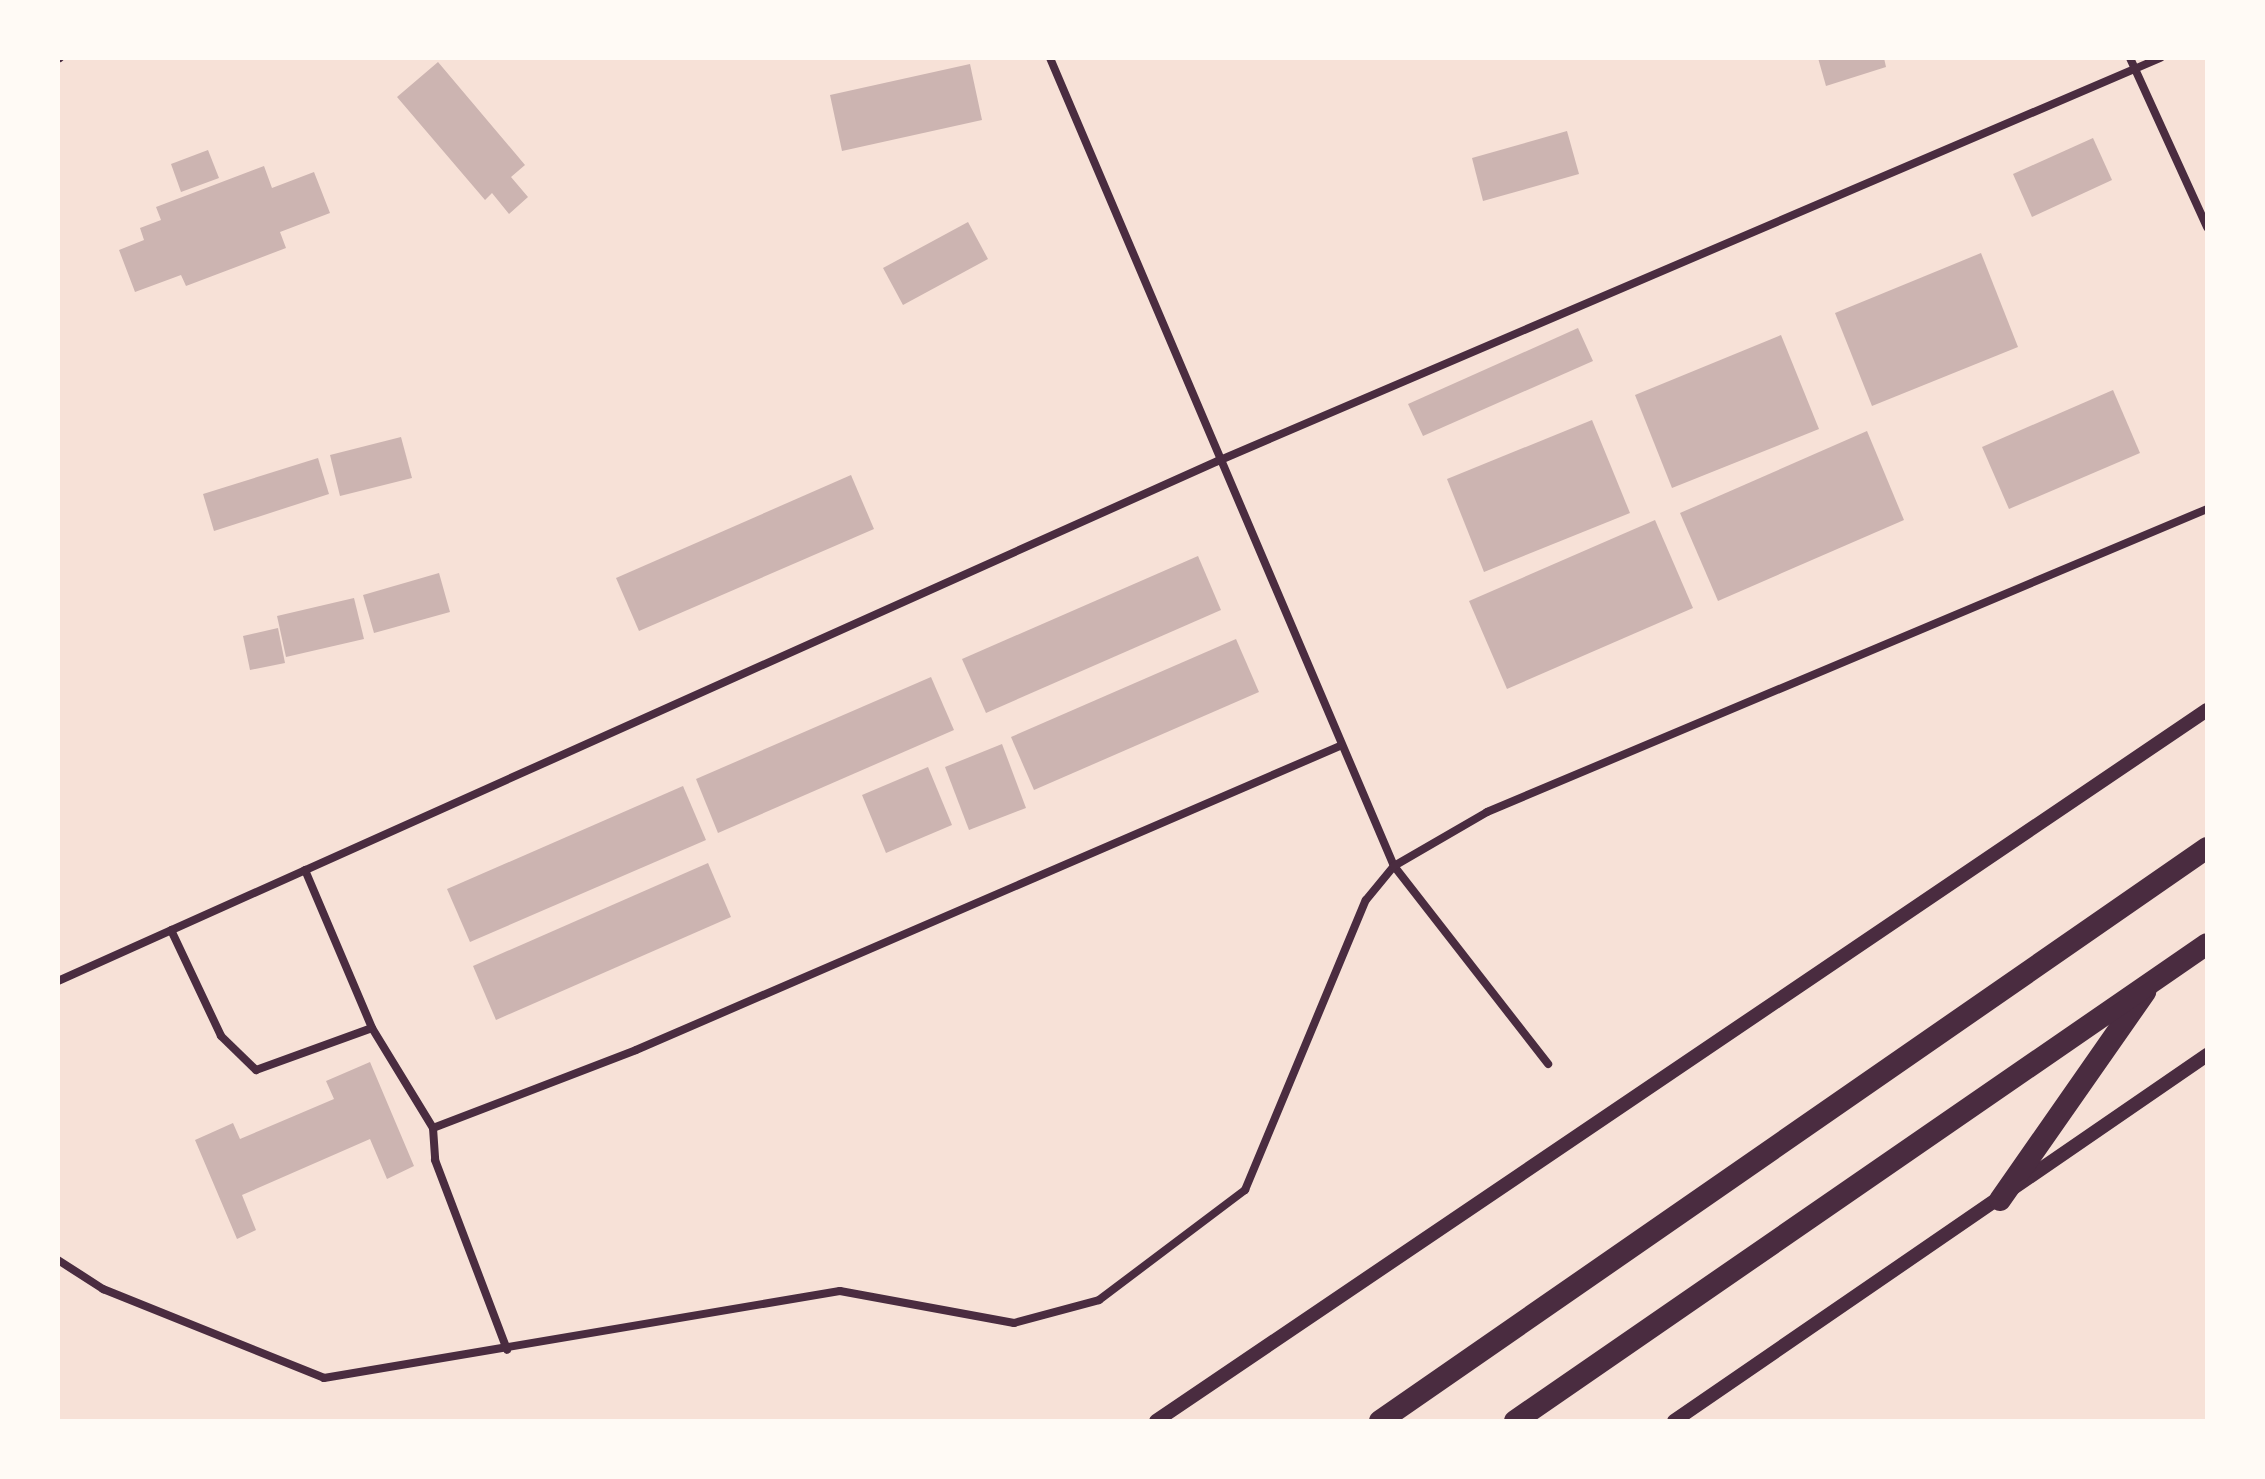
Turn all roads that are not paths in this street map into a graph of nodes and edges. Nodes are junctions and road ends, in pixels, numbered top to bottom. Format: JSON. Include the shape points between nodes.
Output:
{"nodes":[{"id":1,"x":1050,"y":58,"type":"edge"},
{"id":2,"x":2130,"y":58,"type":"edge"},
{"id":3,"x":2160,"y":58,"type":"edge"},
{"id":4,"x":2135,"y":69,"type":"junction"},
{"id":5,"x":2207,"y":227,"type":"edge"},
{"id":6,"x":1218,"y":461,"type":"junction"},
{"id":7,"x":2207,"y":509,"type":"edge"},
{"id":8,"x":2207,"y":710,"type":"edge"},
{"id":9,"x":1342,"y":745,"type":"junction"},
{"id":10,"x":2207,"y":848,"type":"edge"},
{"id":11,"x":1394,"y":866,"type":"junction"},
{"id":12,"x":305,"y":870,"type":"junction"},
{"id":13,"x":171,"y":930,"type":"junction"},
{"id":14,"x":2207,"y":944,"type":"edge"},
{"id":15,"x":58,"y":981,"type":"edge"},
{"id":16,"x":2153,"y":982,"type":"junction"},
{"id":17,"x":372,"y":1028,"type":"junction"},
{"id":18,"x":2207,"y":1055,"type":"edge"},
{"id":19,"x":1548,"y":1064,"type":"dead end"},
{"id":20,"x":433,"y":1128,"type":"junction"},
{"id":21,"x":2000,"y":1200,"type":"junction"},
{"id":22,"x":58,"y":1260,"type":"edge"},
{"id":23,"x":507,"y":1350,"type":"junction"},
{"id":24,"x":1156,"y":1421,"type":"edge"},
{"id":25,"x":1380,"y":1421,"type":"edge"},
{"id":26,"x":1515,"y":1421,"type":"edge"},
{"id":27,"x":1674,"y":1421,"type":"edge"}],
"edges":[{"from":1,"to":6,"type":"street"},
{"from":2,"to":4,"type":"street"},
{"from":3,"to":4,"type":"street"},
{"from":4,"to":5,"type":"street"},
{"from":4,"to":6,"type":"street"},
{"from":6,"to":9,"type":"street"},
{"from":6,"to":12,"type":"street"},
{"from":7,"to":11,"type":"street","via":[[1487,812]]},
{"from":8,"to":24,"type":"street"},
{"from":9,"to":11,"type":"street"},
{"from":9,"to":20,"type":"street","via":[[636,1050]]},
{"from":10,"to":25,"type":"highway"},
{"from":11,"to":19,"type":"street"},
{"from":11,"to":23,"type":"street","via":[[1366,900],[1245,1190],[1099,1300],[1014,1323],[840,1291]]},
{"from":12,"to":13,"type":"street"},
{"from":12,"to":17,"type":"street"},
{"from":13,"to":15,"type":"street"},
{"from":13,"to":17,"type":"street","via":[[221,1036],[256,1070]]},
{"from":14,"to":16,"type":"highway"},
{"from":16,"to":21,"type":"highway"},
{"from":16,"to":26,"type":"highway"},
{"from":17,"to":20,"type":"street"},
{"from":18,"to":21,"type":"street"},
{"from":20,"to":23,"type":"street","via":[[435,1160]]},
{"from":21,"to":27,"type":"street"},
{"from":22,"to":23,"type":"street","via":[[103,1289],[324,1378]]}]}
